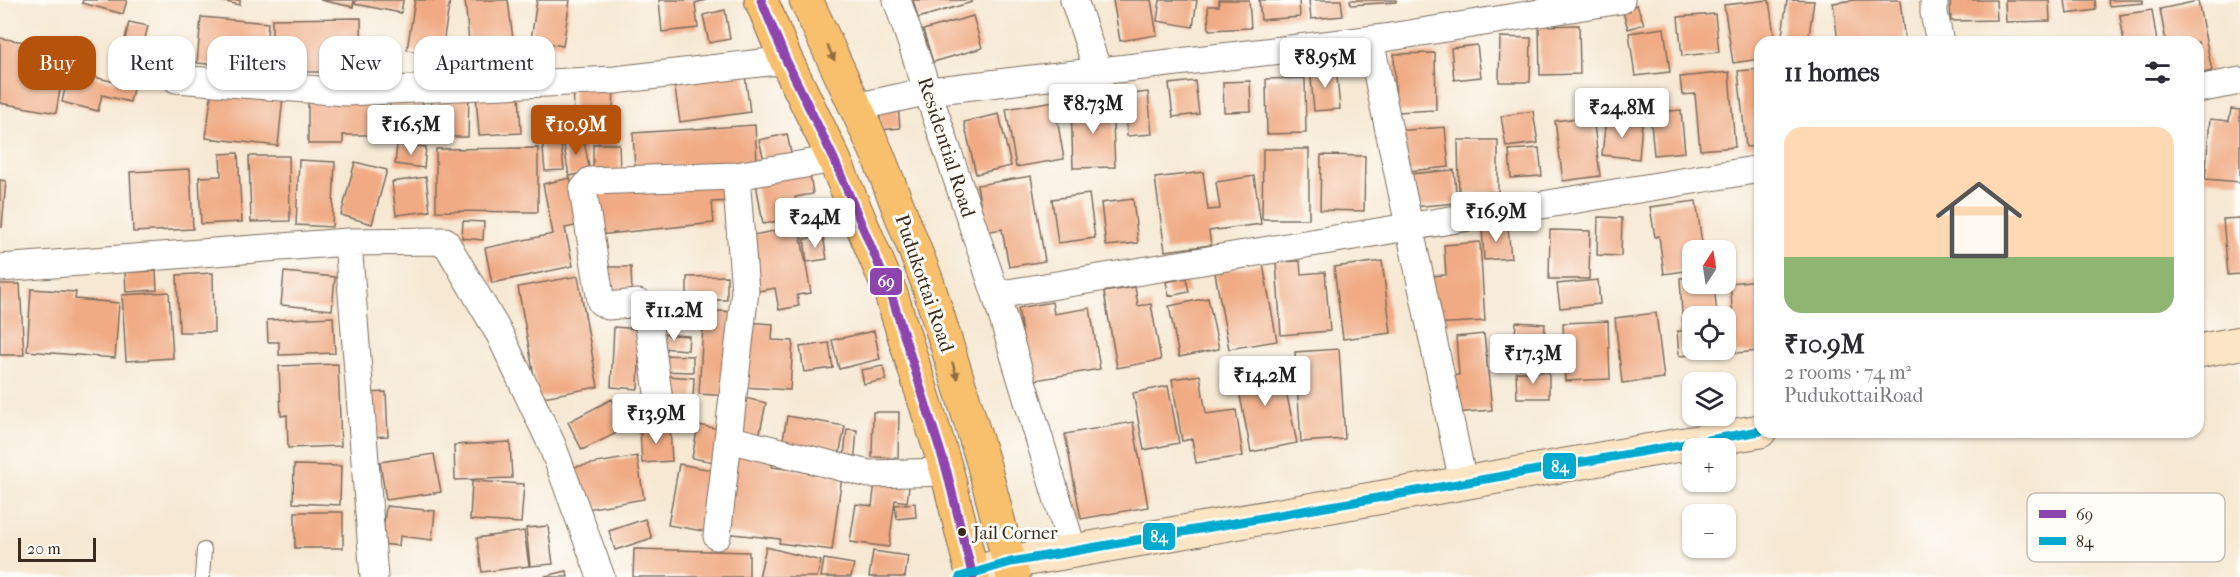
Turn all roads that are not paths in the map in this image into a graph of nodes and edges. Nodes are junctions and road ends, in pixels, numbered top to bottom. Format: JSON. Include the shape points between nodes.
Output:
{"nodes":[{"id":1,"x":761,"y":0,"type":"edge"},
{"id":2,"x":806,"y":0,"type":"edge"},
{"id":3,"x":897,"y":0,"type":"edge"},
{"id":4,"x":1074,"y":0,"type":"edge"},
{"id":5,"x":1621,"y":0,"type":"edge"},
{"id":6,"x":1934,"y":0,"type":"edge"},
{"id":7,"x":1578,"y":3,"type":"edge"},
{"id":8,"x":1939,"y":36,"type":"edge"},
{"id":9,"x":1370,"y":40,"type":"junction"},
{"id":10,"x":786,"y":60,"type":"junction"},
{"id":11,"x":1098,"y":71,"type":"junction"},
{"id":12,"x":195,"y":80,"type":"edge"},
{"id":13,"x":2240,"y":81,"type":"edge"},
{"id":14,"x":2204,"y":88,"type":"edge"},
{"id":15,"x":929,"y":91,"type":"junction"},
{"id":16,"x":856,"y":107,"type":"junction"},
{"id":17,"x":834,"y":159,"type":"junction"},
{"id":18,"x":1754,"y":170,"type":"edge"},
{"id":19,"x":736,"y":177,"type":"junction"},
{"id":20,"x":1409,"y":227,"type":"junction"},
{"id":21,"x":348,"y":242,"type":"junction"},
{"id":22,"x":0,"y":268,"type":"edge"},
{"id":23,"x":996,"y":295,"type":"junction"},
{"id":24,"x":2240,"y":343,"type":"edge"},
{"id":25,"x":2204,"y":350,"type":"edge"},
{"id":26,"x":661,"y":416,"type":"dead end"},
{"id":27,"x":1754,"y":432,"type":"edge"},
{"id":28,"x":728,"y":439,"type":"junction"},
{"id":29,"x":947,"y":472,"type":"junction"},
{"id":30,"x":1463,"y":482,"type":"junction"},
{"id":31,"x":717,"y":536,"type":"dead end"},
{"id":32,"x":204,"y":550,"type":"dead end"},
{"id":33,"x":1073,"y":551,"type":"junction"},
{"id":34,"x":1012,"y":570,"type":"edge"},
{"id":35,"x":968,"y":576,"type":"edge"},
{"id":36,"x":202,"y":577,"type":"edge"},
{"id":37,"x":374,"y":577,"type":"edge"},
{"id":38,"x":601,"y":577,"type":"edge"}],
"edges":[{"from":1,"to":10,"type":"highway"},
{"from":2,"to":16,"type":"highway","name":"Pudukottai Road","one_way":true},
{"from":3,"to":15,"type":"street","name":"Residential Road"},
{"from":4,"to":11,"type":"street"},
{"from":5,"to":7,"type":"street"},
{"from":6,"to":8,"type":"street"},
{"from":7,"to":9,"type":"street"},
{"from":9,"to":11,"type":"street"},
{"from":9,"to":20,"type":"street"},
{"from":10,"to":12,"type":"street","via":[[615,80],[346,92]]},
{"from":10,"to":17,"type":"highway"},
{"from":11,"to":15,"type":"street"},
{"from":13,"to":14,"type":"street"},
{"from":15,"to":16,"type":"street"},
{"from":15,"to":23,"type":"street","name":"Residential Road"},
{"from":16,"to":34,"type":"highway","name":"Pudukottai Road","one_way":true,"via":[[927,281]]},
{"from":17,"to":19,"type":"street"},
{"from":17,"to":29,"type":"highway","via":[[891,294]]},
{"from":18,"to":20,"type":"street"},
{"from":19,"to":26,"type":"street","via":[[590,181],[584,190],[601,302],[609,306],[638,303],[647,313]]},
{"from":19,"to":28,"type":"street","via":[[745,291]]},
{"from":20,"to":23,"type":"street"},
{"from":20,"to":30,"type":"street"},
{"from":21,"to":22,"type":"street"},
{"from":21,"to":37,"type":"street"},
{"from":21,"to":38,"type":"street","via":[[445,242],[500,335],[547,435]]},
{"from":23,"to":33,"type":"street","name":"Residential Road"},
{"from":24,"to":25,"type":"main road"},
{"from":27,"to":30,"type":"main road"},
{"from":28,"to":29,"type":"street","via":[[869,474]]},
{"from":28,"to":31,"type":"street"},
{"from":29,"to":35,"type":"highway"},
{"from":30,"to":33,"type":"main road"},
{"from":32,"to":36,"type":"lane"},
{"from":33,"to":34,"type":"main road"},
{"from":34,"to":35,"type":"main road"}]}
